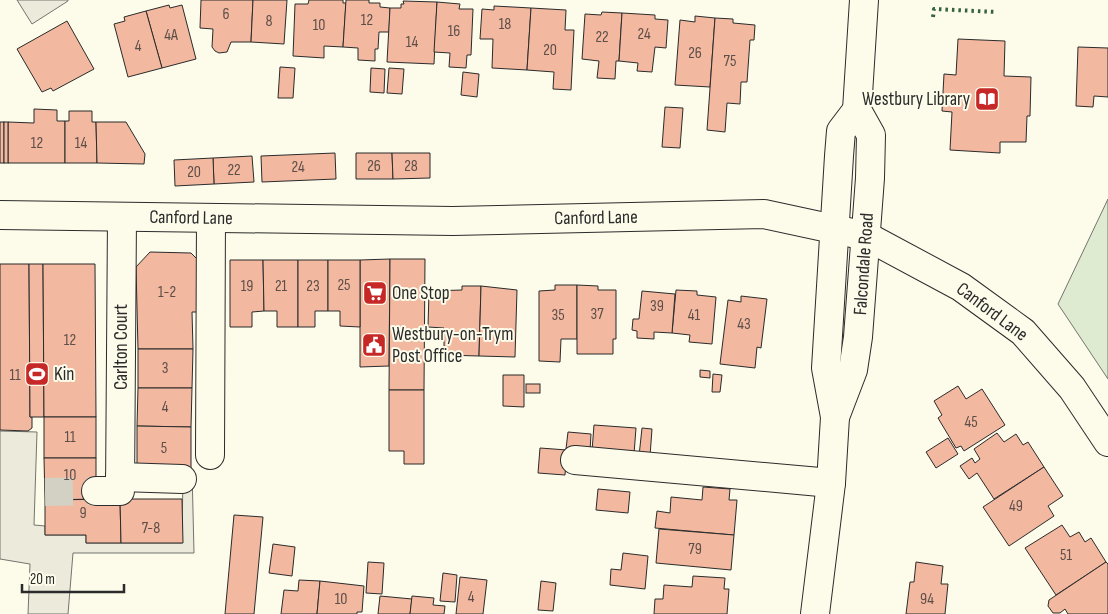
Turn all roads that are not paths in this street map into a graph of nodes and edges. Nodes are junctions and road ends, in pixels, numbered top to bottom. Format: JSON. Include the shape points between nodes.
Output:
{"nodes":[{"id":1,"x":864,"y":0,"type":"edge"},
{"id":2,"x":858,"y":110,"type":"junction"},
{"id":3,"x":0,"y":215,"type":"edge"},
{"id":4,"x":122,"y":217,"type":"junction"},
{"id":5,"x":211,"y":218,"type":"junction"},
{"id":6,"x":834,"y":230,"type":"junction"},
{"id":7,"x":866,"y":236,"type":"junction"},
{"id":8,"x":835,"y":418,"type":"junction"},
{"id":9,"x":1108,"y":442,"type":"edge"},
{"id":10,"x":210,"y":455,"type":"dead end"},
{"id":11,"x":575,"y":460,"type":"dead end"},
{"id":12,"x":120,"y":477,"type":"junction"},
{"id":13,"x":182,"y":479,"type":"dead end"},
{"id":14,"x":831,"y":484,"type":"junction"},
{"id":15,"x":96,"y":492,"type":"tunnel mouth"},
{"id":16,"x":816,"y":614,"type":"edge"}],
"edges":[{"from":1,"to":2,"type":"street"},
{"from":2,"to":6,"type":"street","name":"Falcondale Road","via":[[841,131]]},
{"from":2,"to":7,"type":"street","name":"Falcondale Road","via":[[871,135]]},
{"from":3,"to":4,"type":"street","name":"Canford Lane"},
{"from":4,"to":5,"type":"street","name":"Canford Lane"},
{"from":4,"to":12,"type":"street","name":"Carlton Court"},
{"from":5,"to":6,"type":"street","name":"Canford Lane","via":[[453,221],[764,214]]},
{"from":5,"to":10,"type":"street"},
{"from":6,"to":7,"type":"street","name":"Canford Lane"},
{"from":6,"to":8,"type":"street","name":"Falcondale Road","via":[[826,368]]},
{"from":7,"to":8,"type":"street","name":"Falcondale Road","via":[[853,370]]},
{"from":7,"to":9,"type":"street","name":"Canford Lane","via":[[961,287],[1023,332],[1072,388]]},
{"from":8,"to":14,"type":"street","name":"Falcondale Road"},
{"from":11,"to":14,"type":"street"},
{"from":12,"to":13,"type":"street"},
{"from":12,"to":15,"type":"street","via":[[120,491]]},
{"from":14,"to":16,"type":"street","name":"Falcondale Road"}]}
